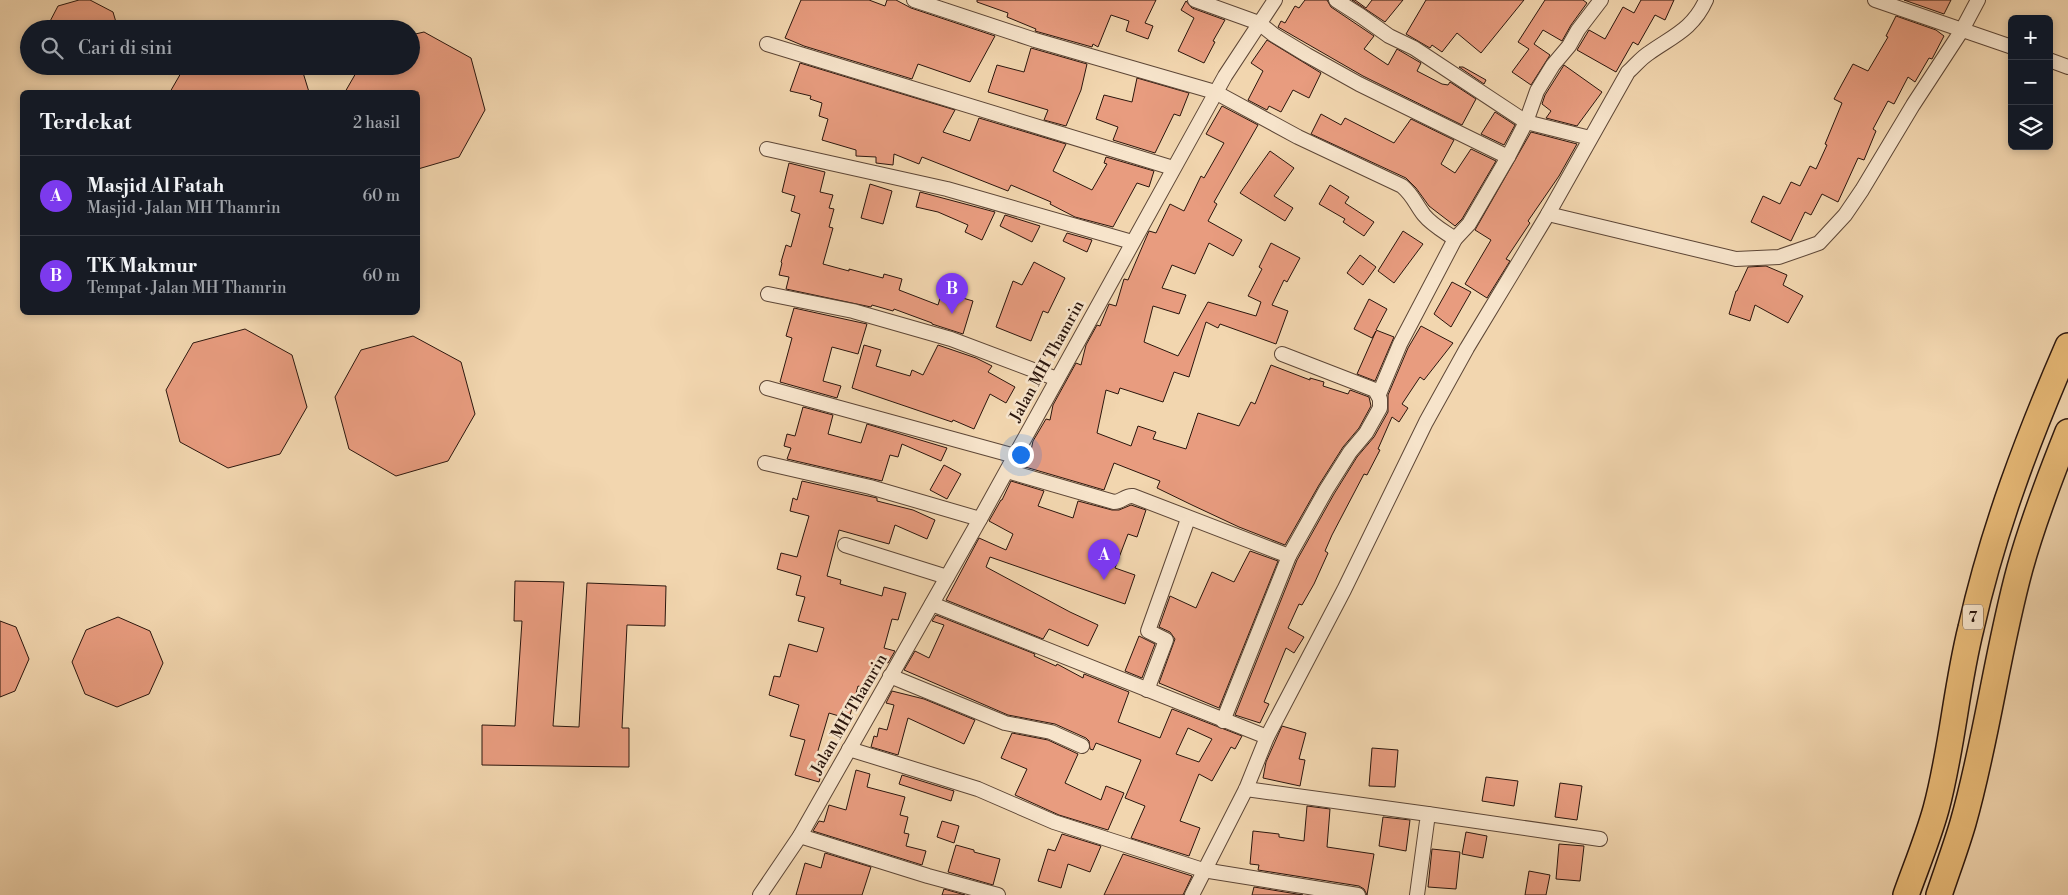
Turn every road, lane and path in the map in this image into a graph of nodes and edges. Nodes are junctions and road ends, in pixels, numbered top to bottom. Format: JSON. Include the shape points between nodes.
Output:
{"nodes":[{"id":1,"x":914,"y":0,"type":"edge"},
{"id":2,"x":1195,"y":0,"type":"edge"},
{"id":3,"x":1275,"y":0,"type":"edge"},
{"id":4,"x":1336,"y":0,"type":"edge"},
{"id":5,"x":1601,"y":0,"type":"edge"},
{"id":6,"x":1706,"y":0,"type":"edge"},
{"id":7,"x":1875,"y":0,"type":"edge"},
{"id":8,"x":1978,"y":0,"type":"edge"},
{"id":9,"x":1260,"y":22,"type":"junction"},
{"id":10,"x":1962,"y":30,"type":"junction"},
{"id":11,"x":767,"y":44,"type":"dead end"},
{"id":12,"x":2008,"y":46,"type":"edge"},
{"id":13,"x":2053,"y":61,"type":"edge"},
{"id":14,"x":2068,"y":67,"type":"edge"},
{"id":15,"x":1215,"y":92,"type":"junction"},
{"id":16,"x":1526,"y":122,"type":"junction"},
{"id":17,"x":1590,"y":138,"type":"junction"},
{"id":18,"x":767,"y":149,"type":"dead end"},
{"id":19,"x":1508,"y":157,"type":"junction"},
{"id":20,"x":1173,"y":168,"type":"junction"},
{"id":21,"x":1548,"y":214,"type":"junction"},
{"id":22,"x":1456,"y":239,"type":"junction"},
{"id":23,"x":1132,"y":242,"type":"junction"},
{"id":24,"x":768,"y":294,"type":"dead end"},
{"id":25,"x":2068,"y":347,"type":"edge"},
{"id":26,"x":1282,"y":354,"type":"dead end"},
{"id":27,"x":1057,"y":379,"type":"junction"},
{"id":28,"x":767,"y":388,"type":"dead end"},
{"id":29,"x":1379,"y":394,"type":"junction"},
{"id":30,"x":2068,"y":432,"type":"edge"},
{"id":31,"x":1015,"y":456,"type":"junction"},
{"id":32,"x":765,"y":463,"type":"dead end"},
{"id":33,"x":1007,"y":471,"type":"junction"},
{"id":34,"x":1188,"y":518,"type":"junction"},
{"id":35,"x":980,"y":519,"type":"junction"},
{"id":36,"x":845,"y":545,"type":"dead end"},
{"id":37,"x":1289,"y":556,"type":"junction"},
{"id":38,"x":947,"y":577,"type":"junction"},
{"id":39,"x":932,"y":604,"type":"junction"},
{"id":40,"x":890,"y":676,"type":"junction"},
{"id":41,"x":1147,"y":690,"type":"junction"},
{"id":42,"x":1223,"y":721,"type":"junction"},
{"id":43,"x":1267,"y":737,"type":"junction"},
{"id":44,"x":1082,"y":746,"type":"dead end"},
{"id":45,"x":849,"y":749,"type":"junction"},
{"id":46,"x":1246,"y":789,"type":"junction"},
{"id":47,"x":1428,"y":814,"type":"junction"},
{"id":48,"x":800,"y":836,"type":"junction"},
{"id":49,"x":1600,"y":840,"type":"dead end"},
{"id":50,"x":1203,"y":870,"type":"junction"},
{"id":51,"x":760,"y":895,"type":"edge"},
{"id":52,"x":998,"y":895,"type":"edge"},
{"id":53,"x":1192,"y":895,"type":"edge"},
{"id":54,"x":1358,"y":895,"type":"edge"},
{"id":55,"x":1417,"y":895,"type":"edge"},
{"id":56,"x":1906,"y":895,"type":"edge"},
{"id":57,"x":1939,"y":895,"type":"edge"}],
"edges":[{"from":1,"to":15,"type":"street","via":[[1035,40]]},
{"from":2,"to":9,"type":"street"},
{"from":3,"to":9,"type":"street","name":"Jalan MH Thamrin"},
{"from":4,"to":16,"type":"street"},
{"from":5,"to":16,"type":"street","via":[[1537,90]]},
{"from":6,"to":17,"type":"street","via":[[1688,27],[1648,53],[1628,72]]},
{"from":7,"to":10,"type":"street"},
{"from":8,"to":10,"type":"street"},
{"from":9,"to":15,"type":"street","name":"Jalan MH Thamrin"},
{"from":9,"to":19,"type":"street","via":[[1307,56]]},
{"from":10,"to":12,"type":"street"},
{"from":10,"to":21,"type":"street","via":[[1849,209],[1819,243],[1779,257],[1736,259]]},
{"from":11,"to":20,"type":"street"},
{"from":13,"to":14,"type":"street"},
{"from":15,"to":20,"type":"street","name":"Jalan MH Thamrin"},
{"from":15,"to":22,"type":"street","via":[[1402,186],[1427,219]]},
{"from":16,"to":17,"type":"street"},
{"from":16,"to":19,"type":"street"},
{"from":17,"to":21,"type":"street"},
{"from":18,"to":23,"type":"street","via":[[947,189]]},
{"from":19,"to":22,"type":"street","via":[[1469,224]]},
{"from":20,"to":23,"type":"street","name":"Jalan MH Thamrin"},
{"from":21,"to":43,"type":"street","via":[[1426,422]]},
{"from":22,"to":29,"type":"street","via":[[1400,344]]},
{"from":23,"to":27,"type":"street","name":"Jalan MH Thamrin"},
{"from":24,"to":27,"type":"street","via":[[853,311],[951,339]]},
{"from":25,"to":56,"type":"highway","number":"7","via":[[2013,479],[1989,559],[1970,628],[1936,810]]},
{"from":26,"to":29,"type":"street"},
{"from":27,"to":31,"type":"street","name":"Jalan MH Thamrin"},
{"from":28,"to":31,"type":"street"},
{"from":29,"to":37,"type":"street","via":[[1380,408],[1374,419],[1350,452]]},
{"from":30,"to":57,"type":"highway","number":"7","via":[[2042,496],[2020,568],[1963,823]]},
{"from":31,"to":33,"type":"street","name":"Jalan MH Thamrin"},
{"from":32,"to":35,"type":"street","via":[[870,487]]},
{"from":33,"to":34,"type":"street","via":[[1116,502],[1133,496]]},
{"from":33,"to":35,"type":"street","name":"Jalan MH Thamrin"},
{"from":34,"to":37,"type":"street"},
{"from":34,"to":41,"type":"street","via":[[1148,631],[1166,640]]},
{"from":35,"to":38,"type":"street","name":"Jalan MH Thamrin"},
{"from":36,"to":38,"type":"street"},
{"from":37,"to":42,"type":"street"},
{"from":38,"to":39,"type":"street","name":"Jalan MH Thamrin"},
{"from":39,"to":40,"type":"street","name":"Jalan MH Thamrin"},
{"from":39,"to":41,"type":"street"},
{"from":40,"to":44,"type":"street","via":[[1005,723],[1051,732]]},
{"from":40,"to":45,"type":"street","name":"Jalan MH Thamrin"},
{"from":41,"to":42,"type":"street"},
{"from":42,"to":43,"type":"street"},
{"from":43,"to":46,"type":"street"},
{"from":45,"to":48,"type":"street","name":"Jalan MH Thamrin"},
{"from":45,"to":50,"type":"street","via":[[978,789],[1054,822]]},
{"from":46,"to":47,"type":"street"},
{"from":46,"to":50,"type":"street"},
{"from":47,"to":49,"type":"street"},
{"from":47,"to":55,"type":"street"},
{"from":48,"to":51,"type":"street","name":"Jalan MH Thamrin"},
{"from":48,"to":52,"type":"street"},
{"from":50,"to":53,"type":"street"},
{"from":50,"to":54,"type":"street"}]}
